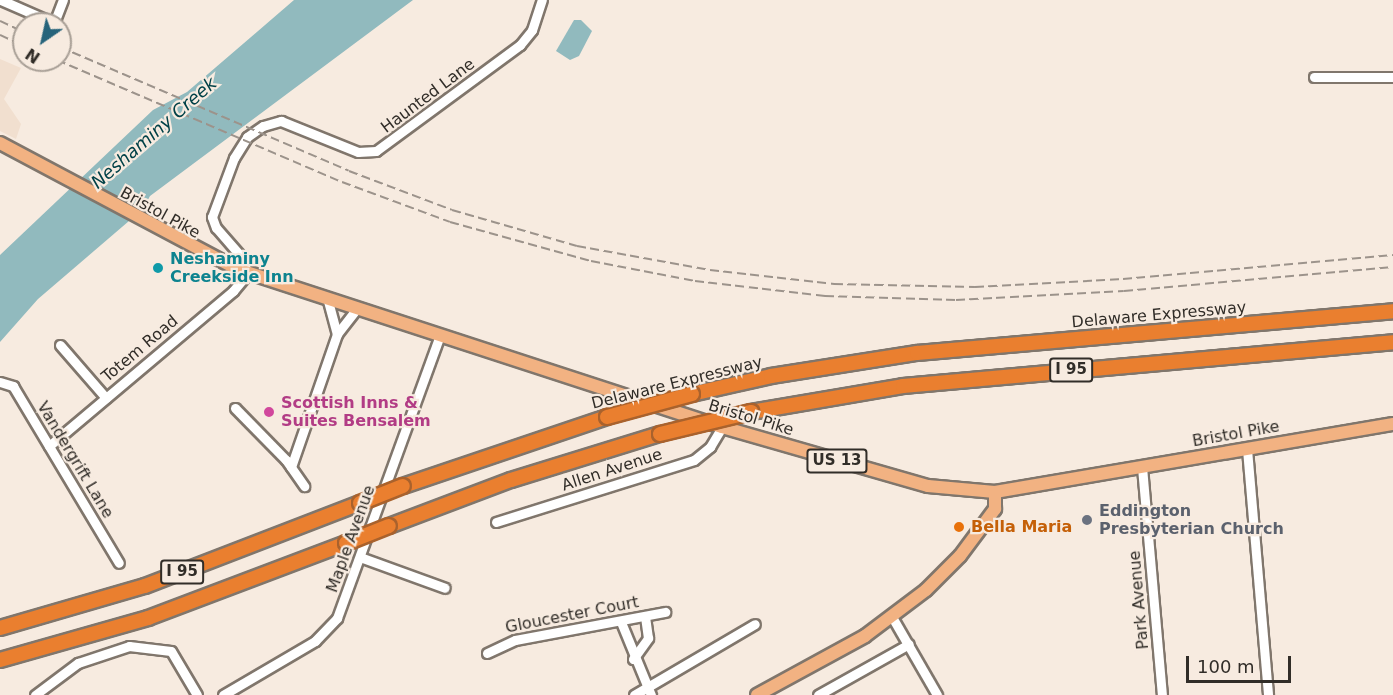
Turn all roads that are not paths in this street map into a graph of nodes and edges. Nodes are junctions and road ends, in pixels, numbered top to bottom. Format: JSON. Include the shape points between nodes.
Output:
{"nodes":[{"id":1,"x":0,"y":0,"type":"edge"},
{"id":2,"x":542,"y":0,"type":"edge"},
{"id":3,"x":28,"y":12,"type":"edge"},
{"id":4,"x":1314,"y":77,"type":"dead end"},
{"id":5,"x":1393,"y":77,"type":"edge"},
{"id":6,"x":0,"y":143,"type":"edge"},
{"id":7,"x":229,"y":243,"type":"junction"},
{"id":8,"x":226,"y":265,"type":"junction"},
{"id":9,"x":248,"y":273,"type":"junction"},
{"id":10,"x":328,"y":301,"type":"junction"},
{"id":11,"x":356,"y":310,"type":"junction"},
{"id":12,"x":1393,"y":311,"type":"edge"},
{"id":13,"x":337,"y":334,"type":"junction"},
{"id":14,"x":439,"y":338,"type":"junction"},
{"id":15,"x":1393,"y":342,"type":"edge"},
{"id":16,"x":60,"y":345,"type":"dead end"},
{"id":17,"x":0,"y":381,"type":"edge"},
{"id":18,"x":106,"y":398,"type":"junction"},
{"id":19,"x":236,"y":408,"type":"dead end"},
{"id":20,"x":1393,"y":424,"type":"edge"},
{"id":21,"x":723,"y":427,"type":"junction"},
{"id":22,"x":49,"y":446,"type":"junction"},
{"id":23,"x":1247,"y":449,"type":"junction"},
{"id":24,"x":291,"y":467,"type":"junction"},
{"id":25,"x":1142,"y":467,"type":"junction"},
{"id":26,"x":304,"y":486,"type":"dead end"},
{"id":27,"x":995,"y":492,"type":"junction"},
{"id":28,"x":496,"y":522,"type":"dead end"},
{"id":29,"x":360,"y":557,"type":"junction"},
{"id":30,"x":119,"y":563,"type":"dead end"},
{"id":31,"x":445,"y":588,"type":"dead end"},
{"id":32,"x":664,"y":612,"type":"dead end"},
{"id":33,"x":645,"y":617,"type":"junction"},
{"id":34,"x":892,"y":617,"type":"junction"},
{"id":35,"x":621,"y":622,"type":"junction"},
{"id":36,"x":755,"y":624,"type":"dead end"},
{"id":37,"x":0,"y":628,"type":"edge"},
{"id":38,"x":909,"y":644,"type":"junction"},
{"id":39,"x":487,"y":653,"type":"dead end"},
{"id":40,"x":633,"y":659,"type":"junction"},
{"id":41,"x":0,"y":660,"type":"edge"},
{"id":42,"x":649,"y":691,"type":"edge"},
{"id":43,"x":35,"y":695,"type":"edge"},
{"id":44,"x":197,"y":695,"type":"edge"},
{"id":45,"x":223,"y":695,"type":"edge"},
{"id":46,"x":634,"y":695,"type":"edge"},
{"id":47,"x":757,"y":695,"type":"edge"},
{"id":48,"x":818,"y":695,"type":"edge"},
{"id":49,"x":937,"y":695,"type":"edge"},
{"id":50,"x":1162,"y":695,"type":"edge"},
{"id":51,"x":1268,"y":695,"type":"edge"}],
"edges":[{"from":1,"to":3,"type":"street"},
{"from":2,"to":7,"type":"street","name":"Haunted Lane","via":[[532,30],[520,45],[376,151],[358,152],[286,122],[269,123],[252,133],[237,151],[212,213],[213,225]]},
{"from":4,"to":5,"type":"street"},
{"from":6,"to":8,"type":"main road","name":"Bristol Pike","number":"US 13"},
{"from":7,"to":8,"type":"street"},
{"from":7,"to":9,"type":"street","name":"Haunted Lane"},
{"from":8,"to":9,"type":"main road","name":"Bristol Pike","number":"US 13"},
{"from":9,"to":10,"type":"main road","name":"Bristol Pike","number":"US 13"},
{"from":9,"to":18,"type":"street","name":"Totem Road","via":[[233,291]]},
{"from":10,"to":11,"type":"main road","name":"Bristol Pike","number":"US 13"},
{"from":10,"to":13,"type":"street"},
{"from":11,"to":13,"type":"street"},
{"from":11,"to":14,"type":"main road","name":"Bristol Pike","number":"US 13"},
{"from":12,"to":37,"type":"highway","name":"Delaware Expressway","number":"I 95","bridge":true,"via":[[894,356],[771,376],[607,417],[403,486],[145,586]]},
{"from":13,"to":24,"type":"street"},
{"from":14,"to":21,"type":"main road","name":"Bristol Pike","number":"US 13"},
{"from":14,"to":29,"type":"street","name":"Maple Avenue"},
{"from":15,"to":41,"type":"highway","number":"I 95","bridge":true,"via":[[903,386],[751,412],[660,434],[511,480],[138,621]]},
{"from":16,"to":18,"type":"street"},
{"from":17,"to":22,"type":"street","name":"Vandergrift Lane","via":[[14,386]]},
{"from":18,"to":22,"type":"street","name":"Totem Road"},
{"from":19,"to":24,"type":"street"},
{"from":20,"to":23,"type":"main road","name":"Bristol Pike","number":"US 13"},
{"from":21,"to":27,"type":"main road","name":"Bristol Pike","number":"US 13","via":[[925,486]]},
{"from":21,"to":28,"type":"street","name":"Allen Avenue","via":[[710,447],[693,460]]},
{"from":22,"to":30,"type":"street","name":"Vandergrift Lane"},
{"from":23,"to":25,"type":"main road","name":"Bristol Pike","number":"US 13"},
{"from":23,"to":51,"type":"street"},
{"from":24,"to":26,"type":"street"},
{"from":25,"to":27,"type":"main road","name":"Bristol Pike","number":"US 13"},
{"from":25,"to":50,"type":"street","name":"Park Avenue"},
{"from":27,"to":34,"type":"main road","via":[[994,509],[969,545],[926,590]]},
{"from":29,"to":31,"type":"street"},
{"from":29,"to":45,"type":"street","name":"Maple Avenue","via":[[332,627]]},
{"from":32,"to":33,"type":"street","name":"Gloucester Court"},
{"from":33,"to":35,"type":"street","name":"Gloucester Court"},
{"from":33,"to":40,"type":"street","via":[[648,638]]},
{"from":34,"to":38,"type":"street"},
{"from":34,"to":47,"type":"main road","via":[[853,644]]},
{"from":35,"to":39,"type":"street","name":"Gloucester Court","via":[[515,640]]},
{"from":35,"to":40,"type":"street"},
{"from":36,"to":42,"type":"street"},
{"from":38,"to":48,"type":"street"},
{"from":38,"to":49,"type":"street"},
{"from":40,"to":42,"type":"street"},
{"from":42,"to":46,"type":"street"},
{"from":43,"to":44,"type":"street","via":[[78,663],[129,646],[171,651]]}]}
